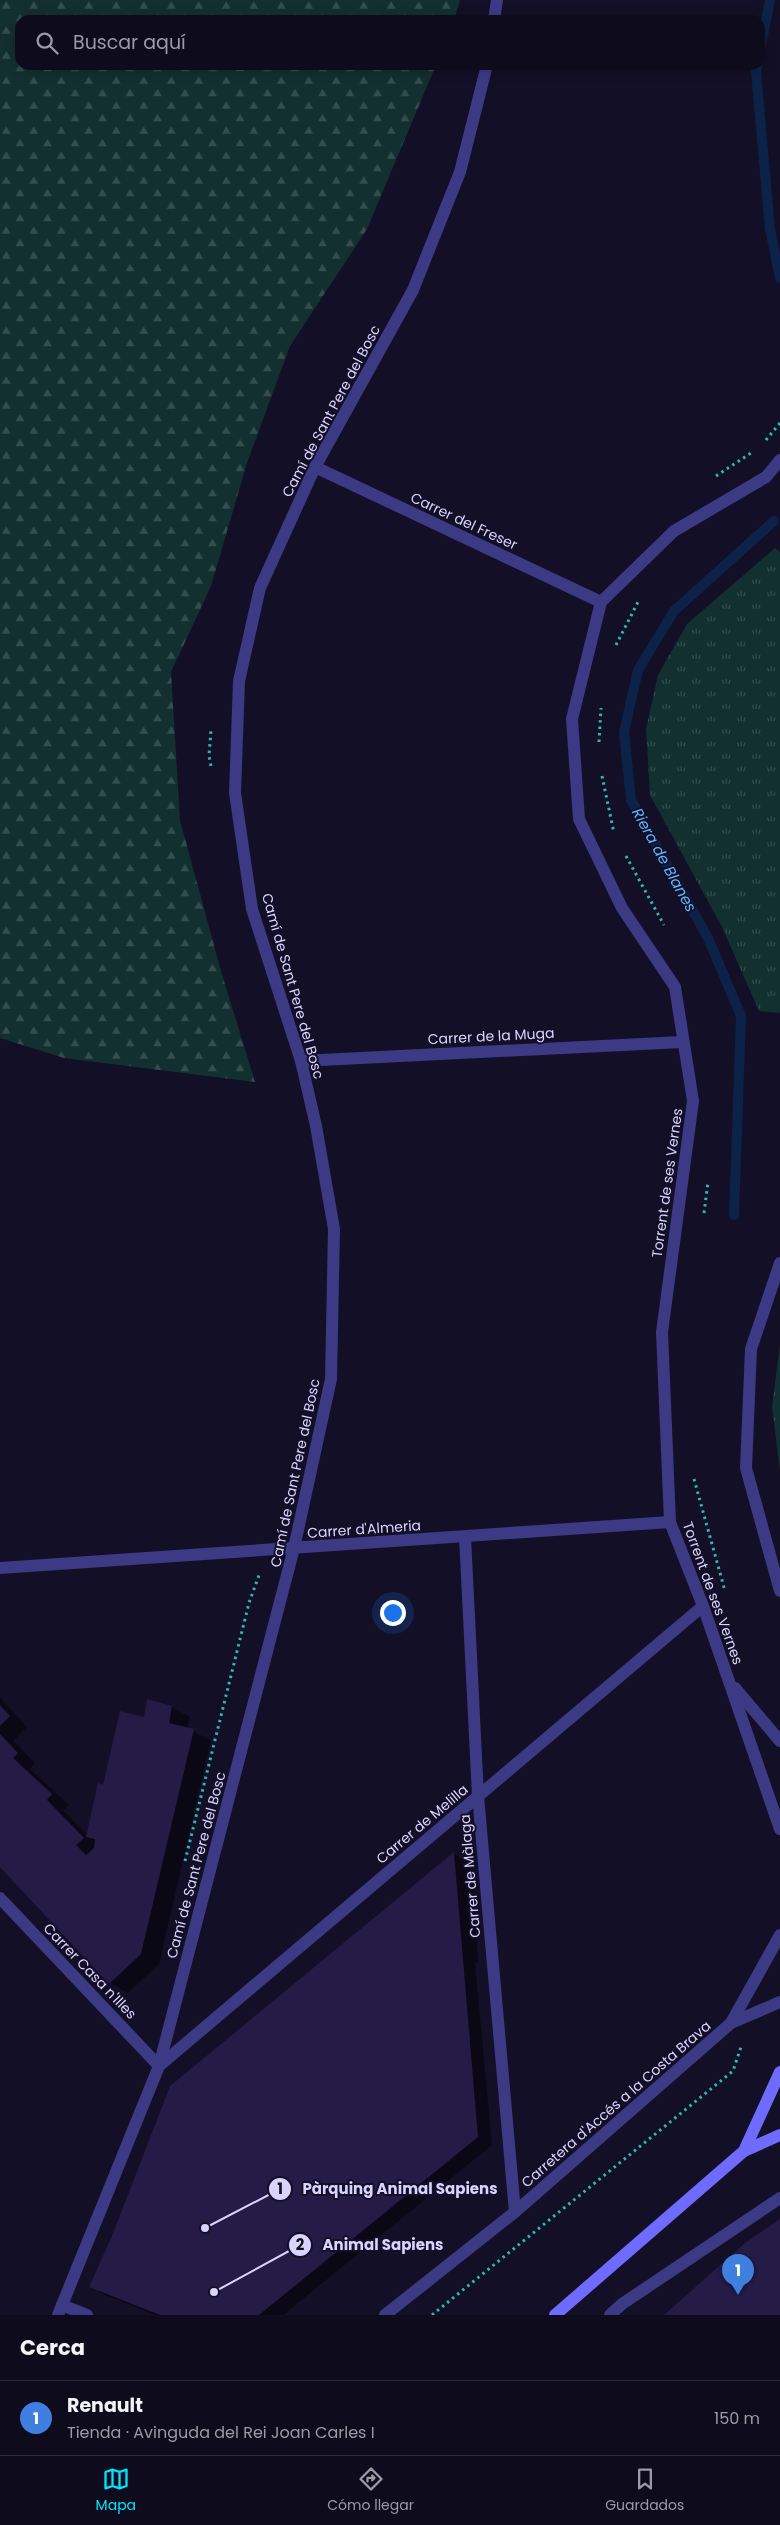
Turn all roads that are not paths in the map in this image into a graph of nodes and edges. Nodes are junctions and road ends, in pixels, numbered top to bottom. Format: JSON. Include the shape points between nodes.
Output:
{"nodes":[{"id":1,"x":497,"y":0,"type":"edge"},
{"id":2,"x":495,"y":15,"type":"edge"},
{"id":3,"x":486,"y":70,"type":"edge"},
{"id":4,"x":780,"y":460,"type":"edge"},
{"id":5,"x":315,"y":467,"type":"junction"},
{"id":6,"x":601,"y":602,"type":"junction"},
{"id":7,"x":682,"y":1042,"type":"junction"},
{"id":8,"x":302,"y":1060,"type":"junction"},
{"id":9,"x":780,"y":1263,"type":"edge"},
{"id":10,"x":670,"y":1522,"type":"junction"},
{"id":11,"x":465,"y":1537,"type":"junction"},
{"id":12,"x":294,"y":1548,"type":"junction"},
{"id":13,"x":0,"y":1568,"type":"edge"},
{"id":14,"x":780,"y":1591,"type":"edge"},
{"id":15,"x":703,"y":1606,"type":"junction"},
{"id":16,"x":730,"y":1682,"type":"junction"},
{"id":17,"x":780,"y":1741,"type":"edge"},
{"id":18,"x":478,"y":1796,"type":"junction"},
{"id":19,"x":780,"y":1828,"type":"edge"},
{"id":20,"x":0,"y":1898,"type":"edge"},
{"id":21,"x":780,"y":1935,"type":"edge"},
{"id":22,"x":780,"y":2002,"type":"edge"},
{"id":23,"x":731,"y":2024,"type":"junction"},
{"id":24,"x":159,"y":2066,"type":"junction"},
{"id":25,"x":780,"y":2072,"type":"edge"},
{"id":26,"x":780,"y":2135,"type":"edge"},
{"id":27,"x":744,"y":2151,"type":"junction"},
{"id":28,"x":780,"y":2198,"type":"edge"},
{"id":29,"x":515,"y":2212,"type":"junction"},
{"id":30,"x":60,"y":2310,"type":"edge"},
{"id":31,"x":87,"y":2315,"type":"edge"},
{"id":32,"x":385,"y":2315,"type":"edge"},
{"id":33,"x":555,"y":2315,"type":"edge"},
{"id":34,"x":610,"y":2315,"type":"edge"}],
"edges":[{"from":1,"to":2,"type":"street"},
{"from":3,"to":5,"type":"street","name":"Camí de Sant Pere del Bosc","via":[[460,172],[413,290]]},
{"from":4,"to":6,"type":"street","via":[[766,477],[674,531]]},
{"from":5,"to":6,"type":"street","name":"Carrer del Freser"},
{"from":5,"to":8,"type":"street","name":"Camí de Sant Pere del Bosc","via":[[260,588],[239,681],[235,792],[252,909]]},
{"from":6,"to":7,"type":"street","name":"Torrent de ses Vernes","via":[[572,719],[579,818],[622,908],[675,987]]},
{"from":7,"to":8,"type":"street","name":"Carrer de la Muga"},
{"from":7,"to":10,"type":"street","name":"Torrent de ses Vernes","via":[[693,1102],[662,1332]]},
{"from":8,"to":12,"type":"street","name":"Camí de Sant Pere del Bosc","via":[[334,1229],[331,1379]]},
{"from":9,"to":14,"type":"street","via":[[750,1349],[746,1468]]},
{"from":10,"to":11,"type":"street","name":"Carrer d'Almeria"},
{"from":10,"to":15,"type":"street","name":"Torrent de ses Vernes"},
{"from":11,"to":12,"type":"street","name":"Carrer d'Almeria"},
{"from":11,"to":18,"type":"street","name":"Carrer de Màlaga"},
{"from":12,"to":13,"type":"street","name":"Carrer d'Almeria"},
{"from":12,"to":24,"type":"street","name":"Camí de Sant Pere del Bosc"},
{"from":15,"to":16,"type":"street","name":"Torrent de ses Vernes"},
{"from":15,"to":18,"type":"street","name":"Carrer de Melilla"},
{"from":16,"to":17,"type":"street"},
{"from":16,"to":19,"type":"street","name":"Torrent de ses Vernes"},
{"from":18,"to":24,"type":"street","name":"Carrer de Melilla"},
{"from":18,"to":29,"type":"street","name":"Carrer de Màlaga"},
{"from":20,"to":24,"type":"street","name":"Carrer Casa n'Illes"},
{"from":21,"to":23,"type":"street"},
{"from":22,"to":23,"type":"street","name":"Carretera d'Accés a la Costa Brava"},
{"from":23,"to":29,"type":"street","name":"Carretera d'Accés a la Costa Brava"},
{"from":24,"to":30,"type":"street","name":"Camí de Sant Pere del Bosc"},
{"from":25,"to":27,"type":"main road"},
{"from":26,"to":27,"type":"main road"},
{"from":27,"to":33,"type":"main road"},
{"from":28,"to":34,"type":"street"},
{"from":29,"to":32,"type":"street","name":"Carretera d'Accés a la Costa Brava"},
{"from":30,"to":31,"type":"street"}]}
